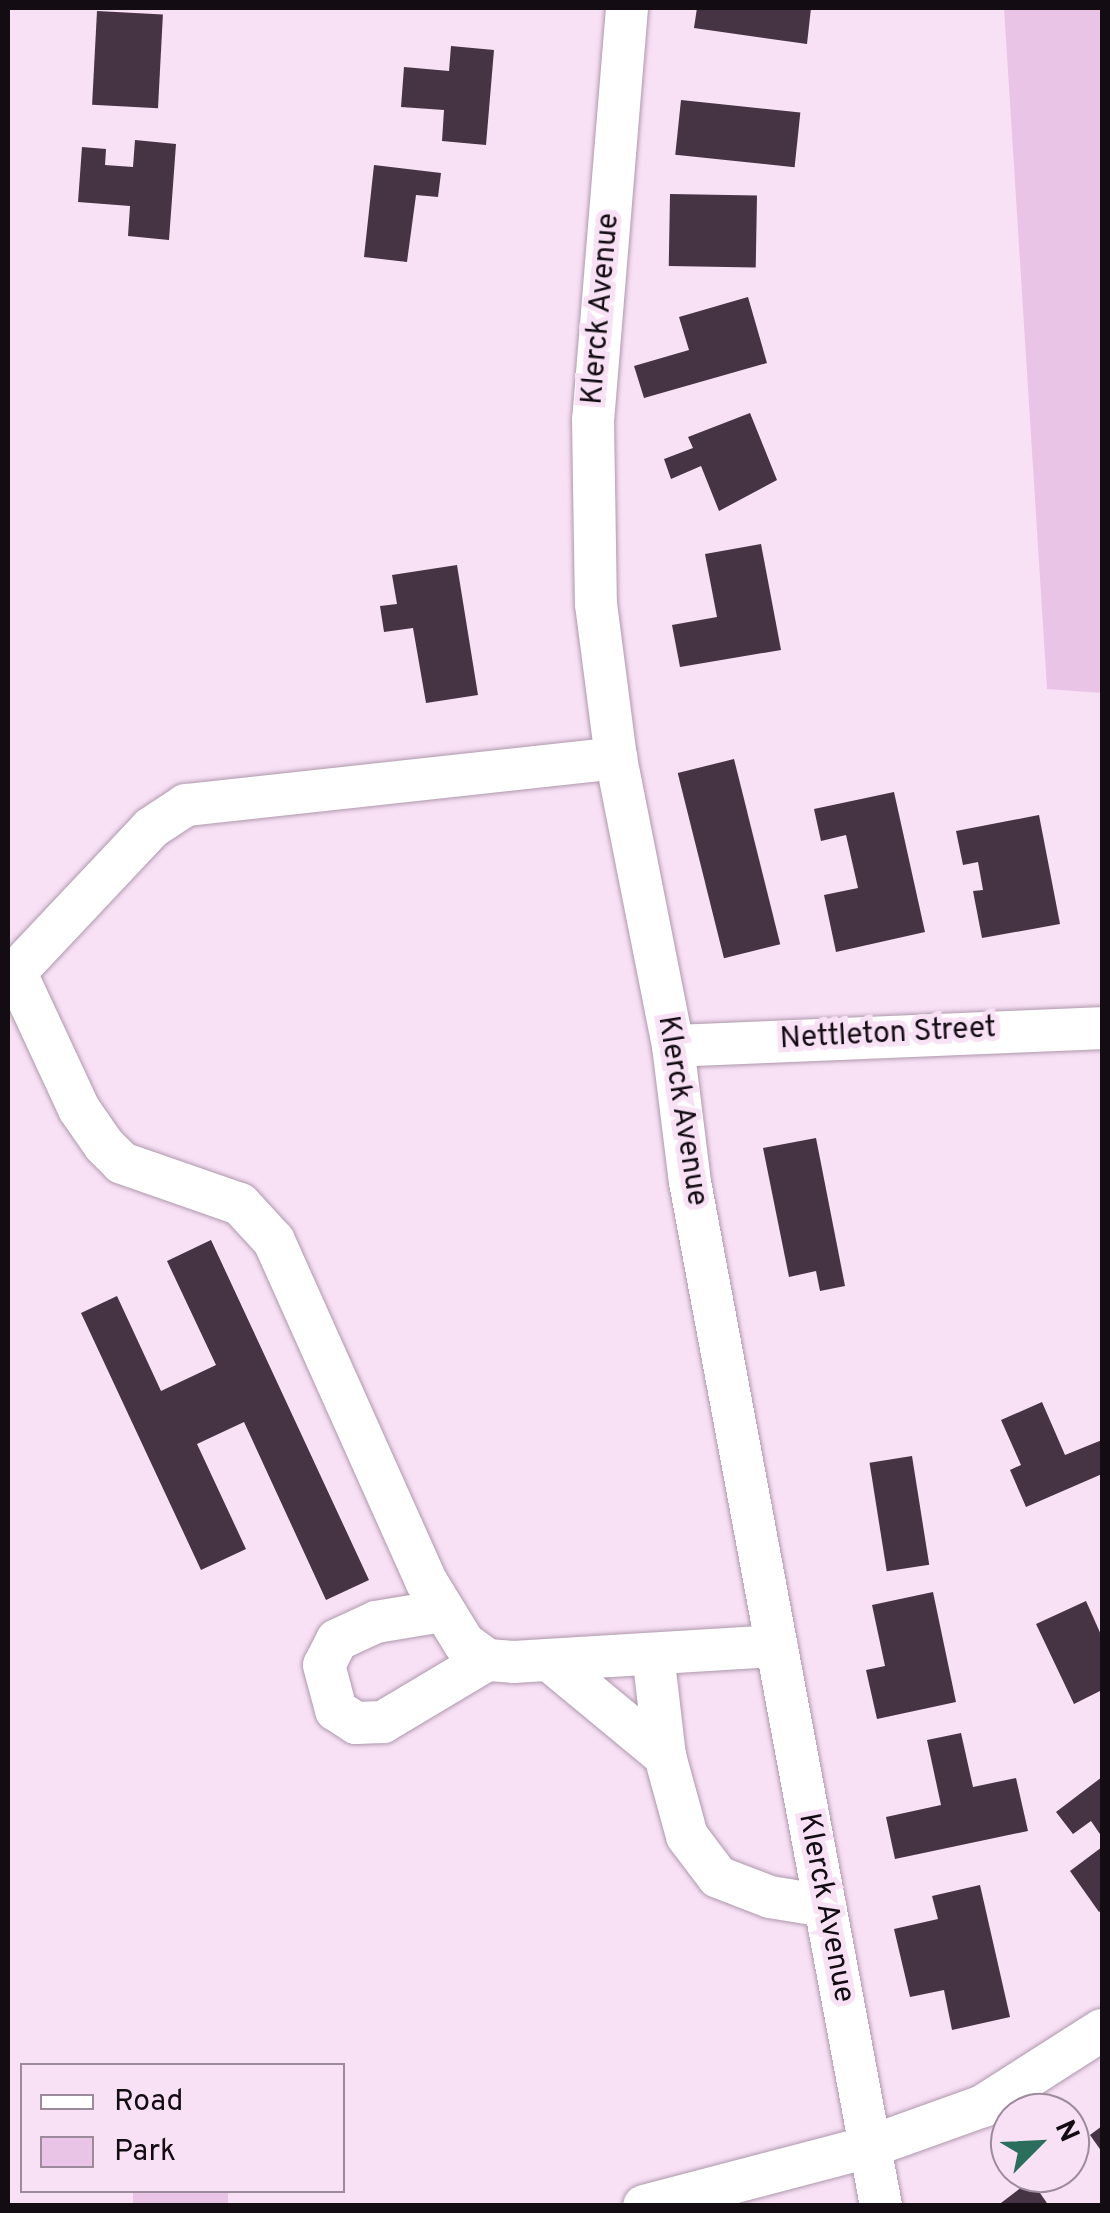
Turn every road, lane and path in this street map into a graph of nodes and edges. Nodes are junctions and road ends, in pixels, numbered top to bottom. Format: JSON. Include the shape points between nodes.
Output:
{"nodes":[{"id":1,"x":627,"y":8,"type":"edge"},
{"id":2,"x":616,"y":758,"type":"junction"},
{"id":3,"x":12,"y":976,"type":"edge"},
{"id":4,"x":1102,"y":1028,"type":"edge"},
{"id":5,"x":673,"y":1046,"type":"junction"},
{"id":6,"x":442,"y":1611,"type":"junction"},
{"id":7,"x":776,"y":1646,"type":"junction"},
{"id":8,"x":653,"y":1654,"type":"junction"},
{"id":9,"x":487,"y":1660,"type":"junction"},
{"id":10,"x":549,"y":1660,"type":"junction"},
{"id":11,"x":666,"y":1756,"type":"junction"},
{"id":12,"x":825,"y":1906,"type":"junction"},
{"id":13,"x":1102,"y":2030,"type":"edge"},
{"id":14,"x":869,"y":2147,"type":"junction"},
{"id":15,"x":644,"y":2206,"type":"edge"},
{"id":16,"x":882,"y":2206,"type":"edge"}],
"edges":[{"from":1,"to":2,"type":"street","name":"Klerck Avenue","via":[[593,419],[596,604]]},
{"from":2,"to":3,"type":"street","via":[[186,805],[152,828]]},
{"from":2,"to":5,"type":"street","name":"Klerck Avenue"},
{"from":3,"to":6,"type":"street","via":[[79,1109],[122,1163],[240,1204],[259,1219]]},
{"from":4,"to":5,"type":"street","name":"Nettleton Street"},
{"from":5,"to":7,"type":"street","name":"Klerck Avenue","via":[[690,1182]]},
{"from":6,"to":9,"type":"street","via":[[464,1643]]},
{"from":6,"to":9,"type":"street","via":[[376,1622],[337,1640],[324,1665],[336,1710],[356,1723],[383,1722]]},
{"from":7,"to":8,"type":"street"},
{"from":7,"to":12,"type":"street","name":"Klerck Avenue"},
{"from":8,"to":10,"type":"street"},
{"from":8,"to":11,"type":"street"},
{"from":9,"to":10,"type":"street"},
{"from":10,"to":11,"type":"street"},
{"from":11,"to":12,"type":"street","via":[[687,1836],[718,1877],[770,1898]]},
{"from":12,"to":14,"type":"street","name":"Klerck Avenue"},
{"from":13,"to":14,"type":"street","via":[[983,2106]]},
{"from":14,"to":15,"type":"street"},
{"from":14,"to":16,"type":"street","name":"Klerck Avenue"}]}
